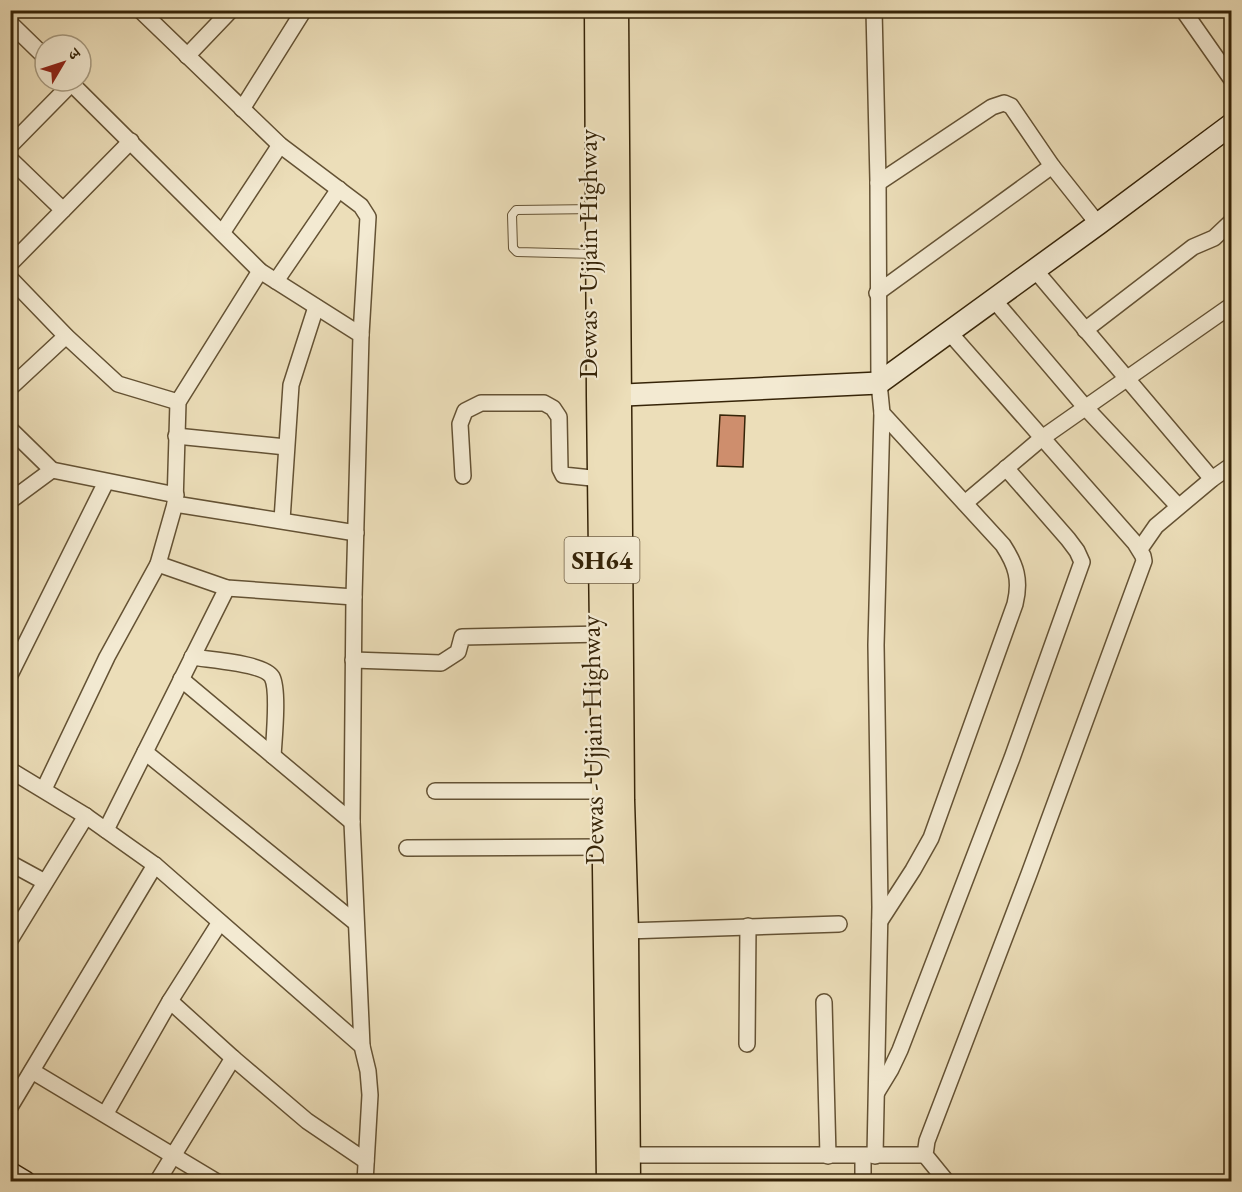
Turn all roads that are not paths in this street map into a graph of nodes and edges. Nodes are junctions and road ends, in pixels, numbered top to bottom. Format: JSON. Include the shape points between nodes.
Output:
{"nodes":[{"id":1,"x":140,"y":10,"type":"edge"},
{"id":2,"x":231,"y":10,"type":"edge"},
{"id":3,"x":304,"y":10,"type":"edge"},
{"id":4,"x":597,"y":10,"type":"edge"},
{"id":5,"x":616,"y":10,"type":"edge"},
{"id":6,"x":874,"y":10,"type":"edge"},
{"id":7,"x":1183,"y":10,"type":"edge"},
{"id":8,"x":10,"y":23,"type":"edge"},
{"id":9,"x":33,"y":45,"type":"edge"},
{"id":10,"x":187,"y":56,"type":"junction"},
{"id":11,"x":1232,"y":80,"type":"edge"},
{"id":12,"x":61,"y":93,"type":"edge"},
{"id":13,"x":82,"y":93,"type":"edge"},
{"id":14,"x":242,"y":109,"type":"junction"},
{"id":15,"x":1232,"y":124,"type":"edge"},
{"id":16,"x":131,"y":141,"type":"junction"},
{"id":17,"x":280,"y":145,"type":"junction"},
{"id":18,"x":10,"y":146,"type":"edge"},
{"id":19,"x":10,"y":159,"type":"edge"},
{"id":20,"x":1052,"y":166,"type":"junction"},
{"id":21,"x":878,"y":183,"type":"junction"},
{"id":22,"x":339,"y":189,"type":"junction"},
{"id":23,"x":597,"y":209,"type":"junction"},
{"id":24,"x":63,"y":210,"type":"junction"},
{"id":25,"x":1232,"y":221,"type":"edge"},
{"id":26,"x":1098,"y":224,"type":"junction"},
{"id":27,"x":222,"y":233,"type":"junction"},
{"id":28,"x":598,"y":254,"type":"junction"},
{"id":29,"x":10,"y":264,"type":"edge"},
{"id":30,"x":1035,"y":270,"type":"junction"},
{"id":31,"x":260,"y":271,"type":"junction"},
{"id":32,"x":10,"y":278,"type":"edge"},
{"id":33,"x":276,"y":281,"type":"junction"},
{"id":34,"x":877,"y":293,"type":"junction"},
{"id":35,"x":994,"y":300,"type":"junction"},
{"id":36,"x":316,"y":307,"type":"junction"},
{"id":37,"x":1230,"y":309,"type":"edge"},
{"id":38,"x":1085,"y":330,"type":"junction"},
{"id":39,"x":949,"y":332,"type":"junction"},
{"id":40,"x":361,"y":335,"type":"junction"},
{"id":41,"x":66,"y":336,"type":"junction"},
{"id":42,"x":1126,"y":378,"type":"junction"},
{"id":43,"x":879,"y":383,"type":"junction"},
{"id":44,"x":10,"y":388,"type":"edge"},
{"id":45,"x":609,"y":396,"type":"junction"},
{"id":46,"x":178,"y":402,"type":"junction"},
{"id":47,"x":1085,"y":407,"type":"junction"},
{"id":48,"x":882,"y":413,"type":"junction"},
{"id":49,"x":10,"y":429,"type":"edge"},
{"id":50,"x":176,"y":436,"type":"junction"},
{"id":51,"x":1042,"y":438,"type":"junction"},
{"id":52,"x":286,"y":447,"type":"junction"},
{"id":53,"x":1232,"y":465,"type":"edge"},
{"id":54,"x":1006,"y":468,"type":"junction"},
{"id":55,"x":52,"y":470,"type":"junction"},
{"id":56,"x":463,"y":476,"type":"dead end"},
{"id":57,"x":601,"y":479,"type":"junction"},
{"id":58,"x":1212,"y":479,"type":"junction"},
{"id":59,"x":106,"y":482,"type":"junction"},
{"id":60,"x":175,"y":500,"type":"junction"},
{"id":61,"x":10,"y":501,"type":"edge"},
{"id":62,"x":965,"y":503,"type":"junction"},
{"id":63,"x":1178,"y":506,"type":"junction"},
{"id":64,"x":282,"y":520,"type":"junction"},
{"id":65,"x":356,"y":533,"type":"junction"},
{"id":66,"x":1140,"y":549,"type":"junction"},
{"id":67,"x":158,"y":564,"type":"junction"},
{"id":68,"x":227,"y":588,"type":"junction"},
{"id":69,"x":354,"y":597,"type":"junction"},
{"id":70,"x":603,"y":634,"type":"junction"},
{"id":71,"x":14,"y":656,"type":"edge"},
{"id":72,"x":192,"y":657,"type":"junction"},
{"id":73,"x":353,"y":660,"type":"junction"},
{"id":74,"x":10,"y":675,"type":"edge"},
{"id":75,"x":181,"y":679,"type":"junction"},
{"id":76,"x":145,"y":753,"type":"junction"},
{"id":77,"x":273,"y":756,"type":"junction"},
{"id":78,"x":10,"y":770,"type":"edge"},
{"id":79,"x":44,"y":789,"type":"junction"},
{"id":80,"x":435,"y":791,"type":"dead end"},
{"id":81,"x":603,"y":791,"type":"junction"},
{"id":82,"x":86,"y":816,"type":"junction"},
{"id":83,"x":352,"y":822,"type":"junction"},
{"id":84,"x":106,"y":830,"type":"junction"},
{"id":85,"x":604,"y":847,"type":"junction"},
{"id":86,"x":407,"y":848,"type":"dead end"},
{"id":87,"x":10,"y":863,"type":"edge"},
{"id":88,"x":155,"y":865,"type":"junction"},
{"id":89,"x":45,"y":882,"type":"junction"},
{"id":90,"x":880,"y":921,"type":"junction"},
{"id":91,"x":220,"y":922,"type":"junction"},
{"id":92,"x":356,"y":923,"type":"junction"},
{"id":93,"x":839,"y":924,"type":"dead end"},
{"id":94,"x":748,"y":926,"type":"junction"},
{"id":95,"x":626,"y":931,"type":"junction"},
{"id":96,"x":10,"y":940,"type":"edge"},
{"id":97,"x":170,"y":1001,"type":"junction"},
{"id":98,"x":824,"y":1002,"type":"dead end"},
{"id":99,"x":747,"y":1044,"type":"dead end"},
{"id":100,"x":362,"y":1046,"type":"junction"},
{"id":101,"x":233,"y":1058,"type":"junction"},
{"id":102,"x":32,"y":1071,"type":"junction"},
{"id":103,"x":877,"y":1092,"type":"junction"},
{"id":104,"x":10,"y":1107,"type":"edge"},
{"id":105,"x":106,"y":1113,"type":"junction"},
{"id":106,"x":618,"y":1155,"type":"junction"},
{"id":107,"x":925,"y":1155,"type":"junction"},
{"id":108,"x":173,"y":1156,"type":"junction"},
{"id":109,"x":828,"y":1156,"type":"junction"},
{"id":110,"x":869,"y":1156,"type":"junction"},
{"id":111,"x":366,"y":1161,"type":"junction"},
{"id":112,"x":10,"y":1173,"type":"edge"},
{"id":113,"x":25,"y":1182,"type":"edge"},
{"id":114,"x":157,"y":1182,"type":"edge"},
{"id":115,"x":217,"y":1182,"type":"edge"},
{"id":116,"x":365,"y":1182,"type":"edge"},
{"id":117,"x":609,"y":1182,"type":"edge"},
{"id":118,"x":628,"y":1182,"type":"edge"},
{"id":119,"x":863,"y":1182,"type":"edge"},
{"id":120,"x":947,"y":1182,"type":"edge"}],
"edges":[{"from":1,"to":10,"type":"street"},
{"from":2,"to":10,"type":"street"},
{"from":3,"to":14,"type":"street"},
{"from":4,"to":23,"type":"main road","name":"Dewas - Ujjain Highway","number":"SH64"},
{"from":5,"to":45,"type":"main road","name":"Dewas - Ujjain Highway","number":"SH64"},
{"from":6,"to":21,"type":"street"},
{"from":7,"to":11,"type":"street"},
{"from":8,"to":9,"type":"street"},
{"from":10,"to":14,"type":"street"},
{"from":12,"to":18,"type":"street"},
{"from":13,"to":16,"type":"street"},
{"from":14,"to":17,"type":"street"},
{"from":15,"to":26,"type":"street"},
{"from":16,"to":24,"type":"street"},
{"from":16,"to":27,"type":"street"},
{"from":17,"to":22,"type":"street"},
{"from":17,"to":27,"type":"street"},
{"from":19,"to":24,"type":"street"},
{"from":20,"to":21,"type":"street","via":[[1011,106],[1004,103],[992,107]]},
{"from":20,"to":26,"type":"street"},
{"from":20,"to":34,"type":"street"},
{"from":21,"to":34,"type":"street"},
{"from":22,"to":33,"type":"street"},
{"from":22,"to":40,"type":"street","via":[[361,206],[368,218]]},
{"from":23,"to":28,"type":"main road","name":"Dewas - Ujjain Highway","number":"SH64"},
{"from":23,"to":28,"type":"lane","via":[[516,210],[512,226],[513,248],[517,252]]},
{"from":24,"to":29,"type":"street"},
{"from":25,"to":38,"type":"street"},
{"from":26,"to":30,"type":"street"},
{"from":27,"to":31,"type":"street"},
{"from":28,"to":45,"type":"main road","name":"Dewas - Ujjain Highway","number":"SH64"},
{"from":30,"to":35,"type":"street"},
{"from":30,"to":38,"type":"street"},
{"from":31,"to":33,"type":"street"},
{"from":31,"to":46,"type":"street"},
{"from":32,"to":41,"type":"street"},
{"from":33,"to":36,"type":"street"},
{"from":34,"to":43,"type":"street"},
{"from":35,"to":39,"type":"street"},
{"from":35,"to":47,"type":"street"},
{"from":36,"to":40,"type":"street"},
{"from":36,"to":52,"type":"street","via":[[291,385]]},
{"from":37,"to":42,"type":"street"},
{"from":38,"to":42,"type":"street"},
{"from":39,"to":43,"type":"street"},
{"from":39,"to":51,"type":"street"},
{"from":40,"to":65,"type":"street"},
{"from":41,"to":44,"type":"street"},
{"from":41,"to":46,"type":"street","via":[[118,384]]},
{"from":42,"to":47,"type":"street"},
{"from":42,"to":58,"type":"street"},
{"from":43,"to":45,"type":"street"},
{"from":43,"to":48,"type":"street"},
{"from":45,"to":57,"type":"main road","name":"Dewas - Ujjain Highway","number":"SH64"},
{"from":45,"to":95,"type":"main road","name":"Dewas - Ujjain Highway","number":"SH64"},
{"from":46,"to":50,"type":"street"},
{"from":47,"to":51,"type":"street"},
{"from":47,"to":63,"type":"street"},
{"from":48,"to":62,"type":"street"},
{"from":48,"to":90,"type":"street","via":[[876,645]]},
{"from":49,"to":55,"type":"street"},
{"from":50,"to":52,"type":"street"},
{"from":50,"to":60,"type":"street"},
{"from":51,"to":54,"type":"street"},
{"from":51,"to":66,"type":"street"},
{"from":52,"to":64,"type":"street"},
{"from":53,"to":58,"type":"street"},
{"from":54,"to":62,"type":"street"},
{"from":54,"to":103,"type":"street","via":[[1068,539],[1082,562],[946,932],[900,1050]]},
{"from":55,"to":59,"type":"street"},
{"from":55,"to":61,"type":"street"},
{"from":56,"to":57,"type":"street","via":[[460,424],[465,411],[481,403],[544,403],[559,417],[563,475]]},
{"from":57,"to":70,"type":"main road","name":"Dewas - Ujjain Highway","number":"SH64"},
{"from":58,"to":63,"type":"street"},
{"from":59,"to":60,"type":"street"},
{"from":59,"to":71,"type":"street"},
{"from":60,"to":64,"type":"street"},
{"from":60,"to":67,"type":"street"},
{"from":62,"to":90,"type":"street","via":[[1012,559],[1019,588],[931,838]]},
{"from":63,"to":66,"type":"street","via":[[1156,526]]},
{"from":64,"to":65,"type":"street"},
{"from":65,"to":69,"type":"street"},
{"from":66,"to":107,"type":"street","via":[[1142,567]]},
{"from":67,"to":68,"type":"street"},
{"from":67,"to":79,"type":"street","via":[[107,657]]},
{"from":68,"to":69,"type":"street"},
{"from":68,"to":72,"type":"street"},
{"from":69,"to":73,"type":"street"},
{"from":70,"to":73,"type":"street","via":[[462,637],[458,652],[441,663]]},
{"from":70,"to":81,"type":"main road","name":"Dewas - Ujjain Highway","number":"SH64"},
{"from":71,"to":74,"type":"street"},
{"from":72,"to":75,"type":"street"},
{"from":72,"to":77,"type":"street","via":[[261,668],[271,675],[276,687]]},
{"from":73,"to":83,"type":"street"},
{"from":75,"to":76,"type":"street"},
{"from":75,"to":77,"type":"street"},
{"from":76,"to":84,"type":"street"},
{"from":76,"to":92,"type":"street"},
{"from":77,"to":83,"type":"street"},
{"from":78,"to":79,"type":"street"},
{"from":79,"to":82,"type":"street"},
{"from":80,"to":81,"type":"street"},
{"from":81,"to":85,"type":"main road","name":"Dewas - Ujjain Highway","number":"SH64"},
{"from":82,"to":84,"type":"street"},
{"from":82,"to":89,"type":"street"},
{"from":83,"to":92,"type":"street"},
{"from":84,"to":88,"type":"street"},
{"from":85,"to":86,"type":"street"},
{"from":85,"to":106,"type":"main road","name":"Dewas - Ujjain Highway","number":"SH64"},
{"from":87,"to":89,"type":"street"},
{"from":88,"to":91,"type":"street"},
{"from":88,"to":102,"type":"street"},
{"from":89,"to":96,"type":"street"},
{"from":90,"to":103,"type":"street"},
{"from":91,"to":97,"type":"street"},
{"from":91,"to":100,"type":"street"},
{"from":92,"to":100,"type":"street"},
{"from":93,"to":94,"type":"street"},
{"from":94,"to":95,"type":"street"},
{"from":94,"to":99,"type":"street"},
{"from":95,"to":106,"type":"main road","name":"Dewas - Ujjain Highway","number":"SH64"},
{"from":97,"to":101,"type":"street"},
{"from":97,"to":105,"type":"street"},
{"from":98,"to":109,"type":"street"},
{"from":100,"to":111,"type":"street","via":[[370,1095]]},
{"from":101,"to":108,"type":"street"},
{"from":101,"to":111,"type":"street","via":[[307,1121]]},
{"from":102,"to":104,"type":"street"},
{"from":102,"to":105,"type":"street"},
{"from":103,"to":110,"type":"street"},
{"from":105,"to":108,"type":"street"},
{"from":106,"to":109,"type":"street"},
{"from":106,"to":117,"type":"main road","name":"Dewas - Ujjain Highway","number":"SH64"},
{"from":106,"to":118,"type":"main road","name":"Dewas - Ujjain Highway","number":"SH64"},
{"from":107,"to":110,"type":"street"},
{"from":107,"to":120,"type":"street"},
{"from":108,"to":114,"type":"street"},
{"from":108,"to":115,"type":"street"},
{"from":109,"to":110,"type":"street"},
{"from":110,"to":119,"type":"street"},
{"from":111,"to":116,"type":"street"},
{"from":112,"to":113,"type":"street"}]}
